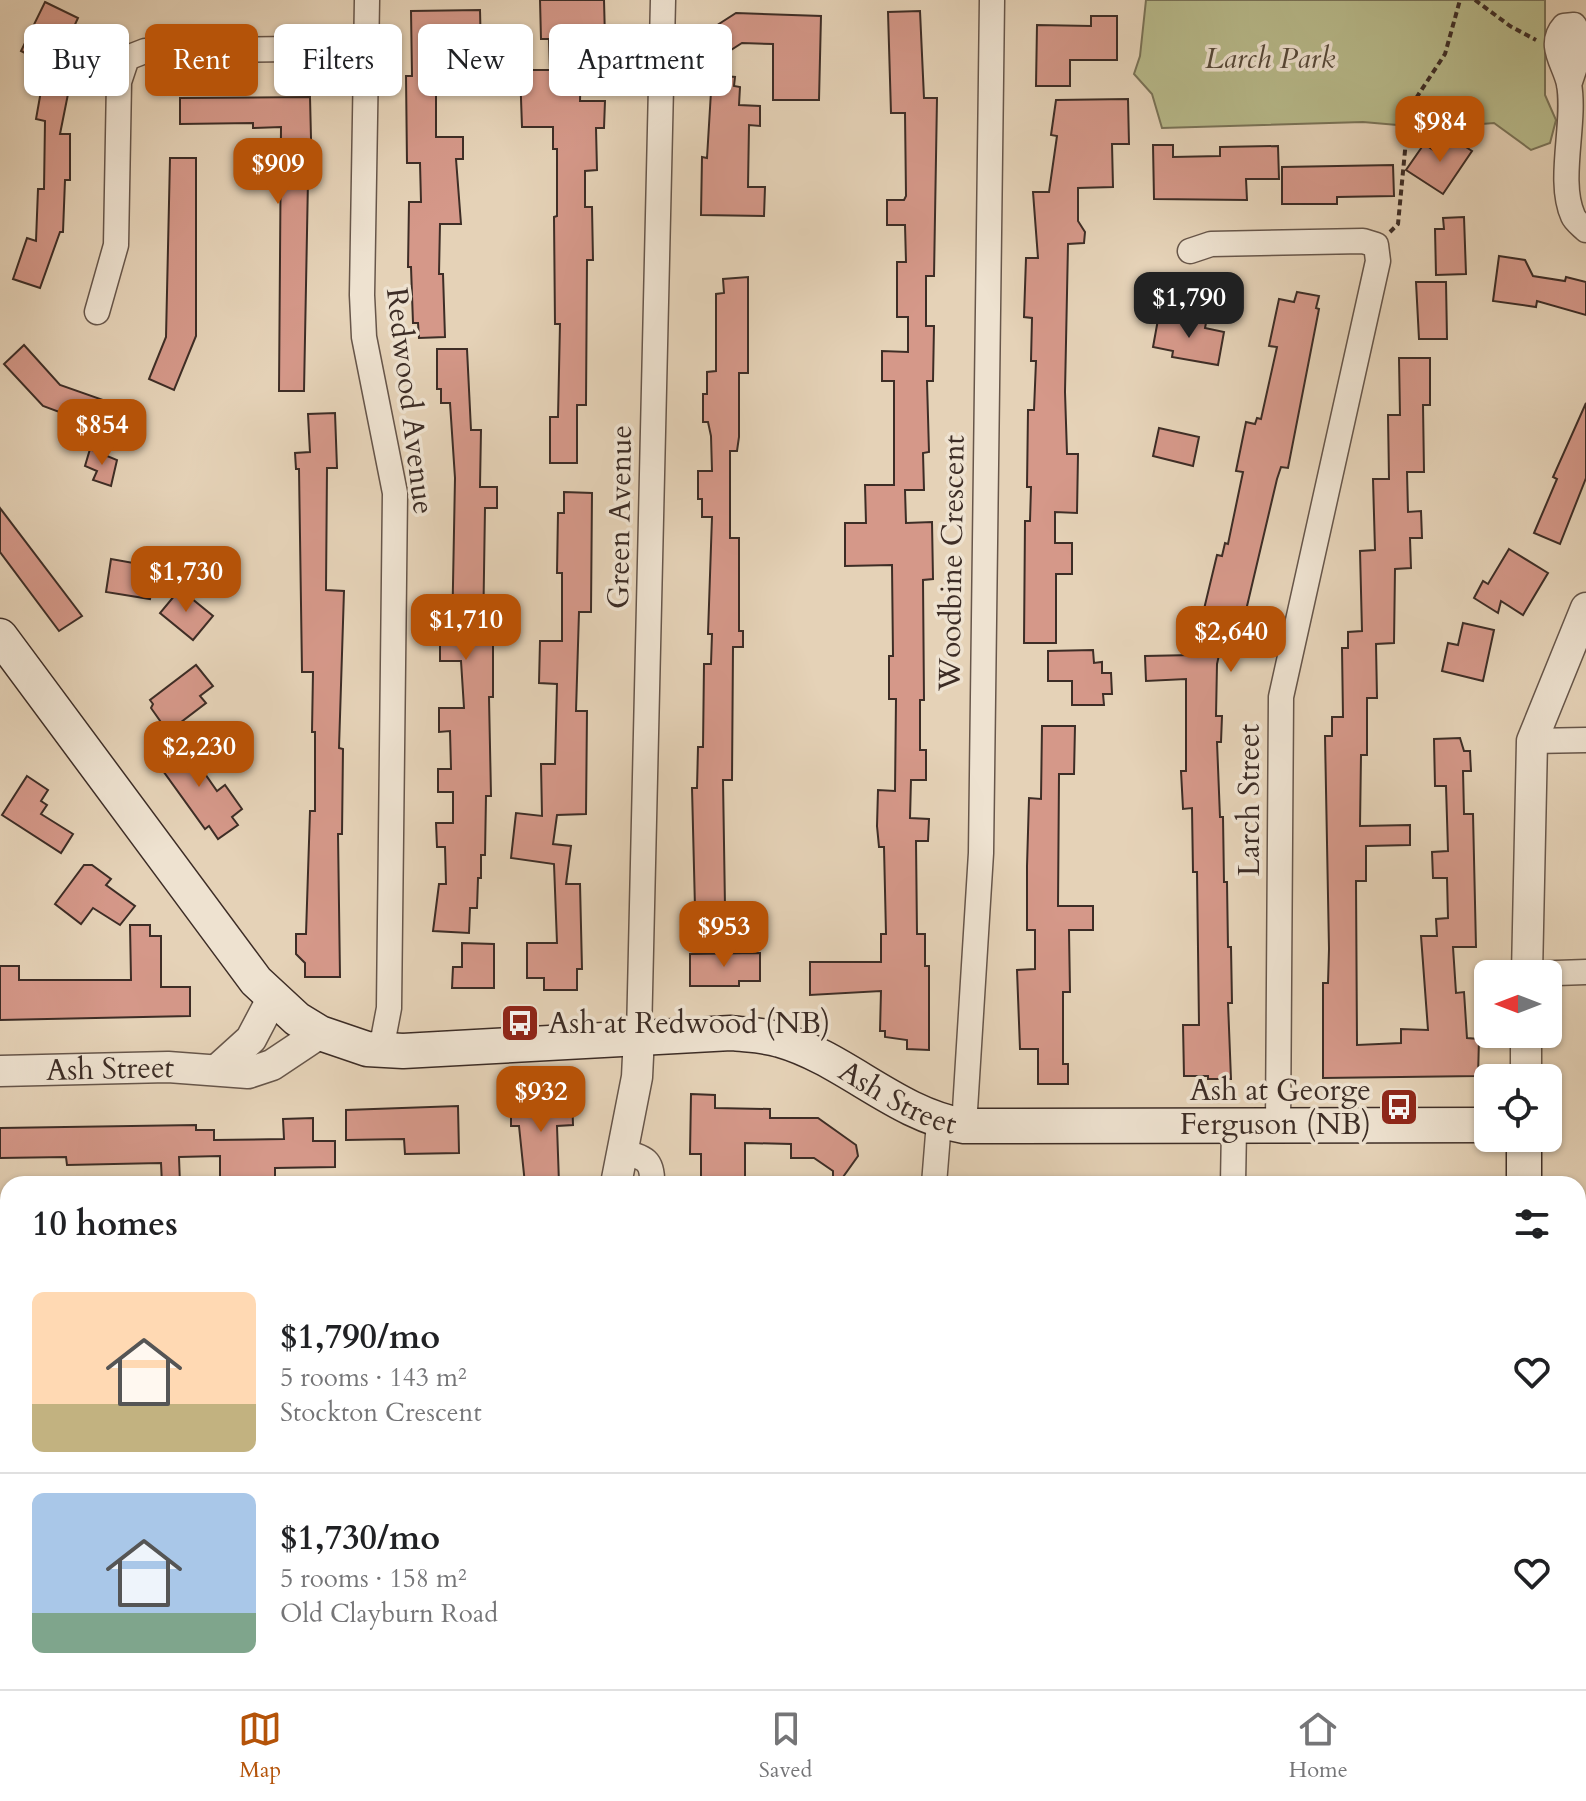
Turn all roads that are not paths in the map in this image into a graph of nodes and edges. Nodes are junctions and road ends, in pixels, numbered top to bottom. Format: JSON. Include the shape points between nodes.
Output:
{"nodes":[{"id":1,"x":367,"y":0,"type":"edge"},
{"id":2,"x":663,"y":0,"type":"edge"},
{"id":3,"x":992,"y":0,"type":"edge"},
{"id":4,"x":367,"y":24,"type":"edge"},
{"id":5,"x":274,"y":49,"type":"edge"},
{"id":6,"x":1557,"y":50,"type":"road end"},
{"id":7,"x":366,"y":96,"type":"edge"},
{"id":8,"x":1586,"y":230,"type":"edge"},
{"id":9,"x":1190,"y":251,"type":"dead end"},
{"id":10,"x":97,"y":312,"type":"dead end"},
{"id":11,"x":1586,"y":608,"type":"edge"},
{"id":12,"x":0,"y":636,"type":"edge"},
{"id":13,"x":1586,"y":740,"type":"edge"},
{"id":14,"x":1532,"y":741,"type":"junction"},
{"id":15,"x":1527,"y":960,"type":"edge"},
{"id":16,"x":1586,"y":972,"type":"edge"},
{"id":17,"x":1562,"y":973,"type":"edge"},
{"id":18,"x":296,"y":1017,"type":"junction"},
{"id":19,"x":639,"y":1036,"type":"junction"},
{"id":20,"x":381,"y":1050,"type":"junction"},
{"id":21,"x":219,"y":1068,"type":"junction"},
{"id":22,"x":0,"y":1071,"type":"edge"},
{"id":23,"x":952,"y":1124,"type":"junction"},
{"id":24,"x":1474,"y":1125,"type":"edge"},
{"id":25,"x":1234,"y":1127,"type":"junction"},
{"id":26,"x":1278,"y":1127,"type":"junction"},
{"id":27,"x":622,"y":1152,"type":"junction"},
{"id":28,"x":1524,"y":1152,"type":"edge"},
{"id":29,"x":618,"y":1176,"type":"edge"},
{"id":30,"x":652,"y":1176,"type":"edge"},
{"id":31,"x":936,"y":1176,"type":"edge"},
{"id":32,"x":1233,"y":1176,"type":"edge"},
{"id":33,"x":1524,"y":1176,"type":"edge"}],
"edges":[{"from":1,"to":4,"type":"street","name":"Redwood Avenue"},
{"from":2,"to":19,"type":"street","name":"Green Avenue"},
{"from":3,"to":23,"type":"street","name":"Woodbine Crescent","via":[[981,853]]},
{"from":5,"to":10,"type":"street","via":[[145,51],[127,58],[119,82],[116,245]]},
{"from":6,"to":8,"type":"street","via":[[1569,85],[1569,197],[1574,218]]},
{"from":7,"to":20,"type":"street","name":"Redwood Avenue","via":[[364,337],[395,493],[389,1008]]},
{"from":9,"to":26,"type":"street","name":"Larch Street","via":[[1211,244],[1363,241],[1376,245],[1378,261],[1281,697]]},
{"from":11,"to":14,"type":"street"},
{"from":12,"to":18,"type":"main road"},
{"from":13,"to":14,"type":"street"},
{"from":14,"to":15,"type":"street"},
{"from":16,"to":17,"type":"street"},
{"from":18,"to":20,"type":"main road","name":"Ash Street","via":[[348,1044]]},
{"from":18,"to":21,"type":"street","via":[[251,1039]]},
{"from":18,"to":21,"type":"street","name":"Ash Street","via":[[272,1065],[248,1073]]},
{"from":19,"to":20,"type":"main road","name":"Ash Street"},
{"from":19,"to":23,"type":"main road","name":"Ash Street","via":[[731,1033],[781,1040]]},
{"from":19,"to":27,"type":"street"},
{"from":21,"to":22,"type":"street","name":"Ash Street"},
{"from":23,"to":25,"type":"main road","name":"Ash Street"},
{"from":23,"to":31,"type":"street","name":"Woodbine Crescent"},
{"from":24,"to":26,"type":"main road","name":"Ash Street"},
{"from":25,"to":26,"type":"main road","name":"Ash Street"},
{"from":25,"to":32,"type":"street"},
{"from":27,"to":29,"type":"street"},
{"from":27,"to":30,"type":"street","via":[[648,1159]]},
{"from":28,"to":33,"type":"main road"}]}
